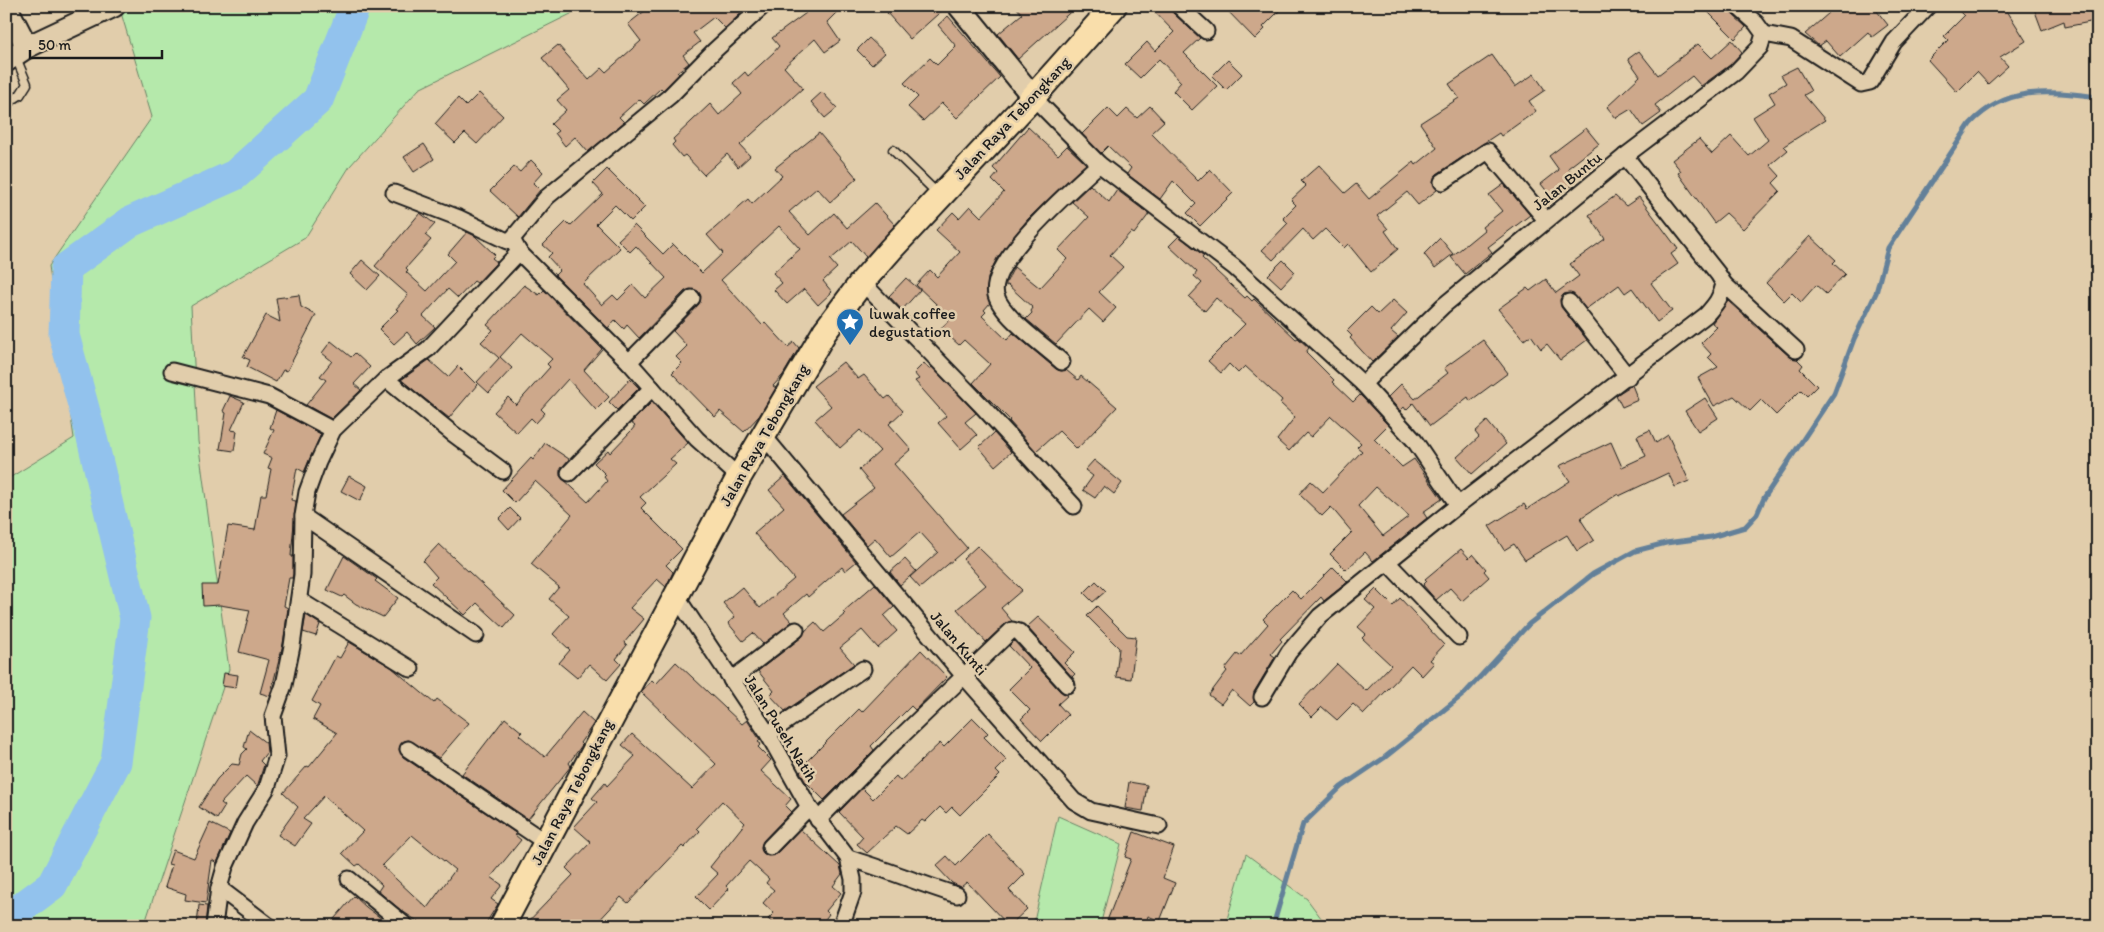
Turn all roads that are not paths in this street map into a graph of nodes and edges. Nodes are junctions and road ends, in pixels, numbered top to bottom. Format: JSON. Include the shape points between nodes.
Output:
{"nodes":[{"id":1,"x":6,"y":6,"type":"edge"},
{"id":2,"x":114,"y":6,"type":"edge"},
{"id":3,"x":763,"y":6,"type":"edge"},
{"id":4,"x":959,"y":6,"type":"edge"},
{"id":5,"x":1114,"y":6,"type":"edge"},
{"id":6,"x":1179,"y":6,"type":"edge"},
{"id":7,"x":1737,"y":6,"type":"edge"},
{"id":8,"x":1928,"y":6,"type":"edge"},
{"id":9,"x":1206,"y":31,"type":"dead end"},
{"id":10,"x":1764,"y":34,"type":"junction"},
{"id":11,"x":16,"y":54,"type":"edge"},
{"id":12,"x":1033,"y":97,"type":"junction"},
{"id":13,"x":6,"y":104,"type":"edge"},
{"id":14,"x":893,"y":150,"type":"dead end"},
{"id":15,"x":1625,"y":156,"type":"junction"},
{"id":16,"x":1099,"y":164,"type":"junction"},
{"id":17,"x":1442,"y":182,"type":"dead end"},
{"id":18,"x":394,"y":192,"type":"dead end"},
{"id":19,"x":939,"y":196,"type":"junction"},
{"id":20,"x":1546,"y":220,"type":"junction"},
{"id":21,"x":516,"y":246,"type":"junction"},
{"id":22,"x":862,"y":282,"type":"junction"},
{"id":23,"x":1724,"y":284,"type":"junction"},
{"id":24,"x":692,"y":298,"type":"dead end"},
{"id":25,"x":1569,"y":302,"type":"dead end"},
{"id":26,"x":1796,"y":350,"type":"dead end"},
{"id":27,"x":629,"y":362,"type":"junction"},
{"id":28,"x":1062,"y":362,"type":"dead end"},
{"id":29,"x":172,"y":371,"type":"dead end"},
{"id":30,"x":1628,"y":376,"type":"junction"},
{"id":31,"x":386,"y":378,"type":"junction"},
{"id":32,"x":1363,"y":384,"type":"junction"},
{"id":33,"x":652,"y":388,"type":"junction"},
{"id":34,"x":333,"y":430,"type":"junction"},
{"id":35,"x":763,"y":435,"type":"junction"},
{"id":36,"x":503,"y":471,"type":"dead end"},
{"id":37,"x":569,"y":473,"type":"dead end"},
{"id":38,"x":738,"y":477,"type":"junction"},
{"id":39,"x":1458,"y":505,"type":"junction"},
{"id":40,"x":1074,"y":506,"type":"dead end"},
{"id":41,"x":304,"y":516,"type":"junction"},
{"id":42,"x":1387,"y":562,"type":"junction"},
{"id":43,"x":676,"y":596,"type":"junction"},
{"id":44,"x":299,"y":600,"type":"junction"},
{"id":45,"x":796,"y":630,"type":"dead end"},
{"id":46,"x":476,"y":635,"type":"dead end"},
{"id":47,"x":1459,"y":638,"type":"dead end"},
{"id":48,"x":411,"y":669,"type":"dead end"},
{"id":49,"x":862,"y":669,"type":"dead end"},
{"id":50,"x":963,"y":675,"type":"junction"},
{"id":51,"x":731,"y":680,"type":"junction"},
{"id":52,"x":1067,"y":685,"type":"dead end"},
{"id":53,"x":1262,"y":697,"type":"dead end"},
{"id":54,"x":768,"y":734,"type":"junction"},
{"id":55,"x":408,"y":749,"type":"dead end"},
{"id":56,"x":809,"y":807,"type":"junction"},
{"id":57,"x":818,"y":820,"type":"junction"},
{"id":58,"x":1159,"y":826,"type":"dead end"},
{"id":59,"x":545,"y":842,"type":"junction"},
{"id":60,"x":770,"y":847,"type":"dead end"},
{"id":61,"x":848,"y":858,"type":"junction"},
{"id":62,"x":350,"y":879,"type":"dead end"},
{"id":63,"x":219,"y":888,"type":"junction"},
{"id":64,"x":958,"y":896,"type":"dead end"},
{"id":65,"x":214,"y":926,"type":"edge"},
{"id":66,"x":269,"y":926,"type":"edge"},
{"id":67,"x":406,"y":926,"type":"edge"},
{"id":68,"x":502,"y":926,"type":"edge"},
{"id":69,"x":841,"y":926,"type":"edge"}],
"edges":[{"from":1,"to":11,"type":"main road"},
{"from":2,"to":11,"type":"main road"},
{"from":3,"to":21,"type":"street","via":[[670,96],[547,196]]},
{"from":4,"to":12,"type":"main road"},
{"from":5,"to":12,"type":"main road","name":"Jalan Raya Tebongkang"},
{"from":6,"to":9,"type":"street"},
{"from":7,"to":10,"type":"street","via":[[1756,22]]},
{"from":8,"to":10,"type":"street","via":[[1894,42],[1870,82],[1861,84],[1791,39]]},
{"from":10,"to":15,"type":"street","name":"Jalan Buntu","via":[[1760,47],[1736,72]]},
{"from":11,"to":13,"type":"lane","via":[[26,84],[20,95]]},
{"from":12,"to":16,"type":"street"},
{"from":12,"to":19,"type":"main road","name":"Jalan Raya Tebongkang"},
{"from":14,"to":19,"type":"lane"},
{"from":15,"to":20,"type":"street","name":"Jalan Buntu"},
{"from":15,"to":23,"type":"street"},
{"from":16,"to":28,"type":"street","via":[[1018,244],[994,283],[996,296],[1008,313]]},
{"from":16,"to":32,"type":"street","via":[[1234,267]]},
{"from":17,"to":20,"type":"street","via":[[1482,153],[1490,152]]},
{"from":18,"to":21,"type":"street","via":[[459,218]]},
{"from":19,"to":22,"type":"main road","name":"Jalan Raya Tebongkang"},
{"from":20,"to":32,"type":"street","name":"Jalan Buntu","via":[[1443,306]]},
{"from":21,"to":27,"type":"street"},
{"from":21,"to":31,"type":"street","via":[[428,349]]},
{"from":22,"to":35,"type":"main road","name":"Jalan Raya Tebongkang","via":[[825,331]]},
{"from":22,"to":40,"type":"street"},
{"from":23,"to":26,"type":"street"},
{"from":23,"to":30,"type":"street","via":[[1720,297],[1706,315]]},
{"from":24,"to":27,"type":"street"},
{"from":25,"to":30,"type":"street"},
{"from":27,"to":33,"type":"street"},
{"from":29,"to":34,"type":"street","via":[[269,396]]},
{"from":30,"to":39,"type":"street"},
{"from":31,"to":34,"type":"street"},
{"from":31,"to":36,"type":"street"},
{"from":32,"to":39,"type":"street","via":[[1414,440]]},
{"from":33,"to":37,"type":"street"},
{"from":33,"to":38,"type":"street"},
{"from":34,"to":41,"type":"street","via":[[307,492]]},
{"from":35,"to":38,"type":"main road","name":"Jalan Raya Tebongkang"},
{"from":35,"to":50,"type":"street","name":"Jalan Kunti"},
{"from":38,"to":43,"type":"main road","name":"Jalan Raya Tebongkang"},
{"from":39,"to":42,"type":"street"},
{"from":41,"to":44,"type":"street"},
{"from":41,"to":46,"type":"street"},
{"from":42,"to":47,"type":"street"},
{"from":42,"to":53,"type":"street","via":[[1320,616],[1289,652]]},
{"from":43,"to":51,"type":"street","name":"Jalan Puseh Natih"},
{"from":43,"to":59,"type":"main road","name":"Jalan Raya Tebongkang"},
{"from":44,"to":48,"type":"street"},
{"from":44,"to":63,"type":"street","via":[[284,685],[273,716],[277,756],[267,788],[245,823]]},
{"from":45,"to":51,"type":"street"},
{"from":49,"to":54,"type":"street"},
{"from":50,"to":52,"type":"street","via":[[1005,635],[1016,630]]},
{"from":50,"to":57,"type":"street"},
{"from":50,"to":58,"type":"street","name":"Jalan Kunti","via":[[1074,801],[1091,811]]},
{"from":51,"to":54,"type":"street","name":"Jalan Puseh Natih"},
{"from":54,"to":56,"type":"street","name":"Jalan Puseh Natih"},
{"from":55,"to":59,"type":"street"},
{"from":56,"to":57,"type":"street","name":"Jalan Puseh Natih"},
{"from":56,"to":60,"type":"street"},
{"from":57,"to":61,"type":"street","name":"Jalan Puseh Natih"},
{"from":59,"to":68,"type":"main road","name":"Jalan Raya Tebongkang"},
{"from":61,"to":64,"type":"street"},
{"from":61,"to":69,"type":"street","name":"Jalan Puseh Natih","via":[[853,892]]},
{"from":62,"to":67,"type":"street"},
{"from":63,"to":65,"type":"street"},
{"from":63,"to":66,"type":"street"}]}
